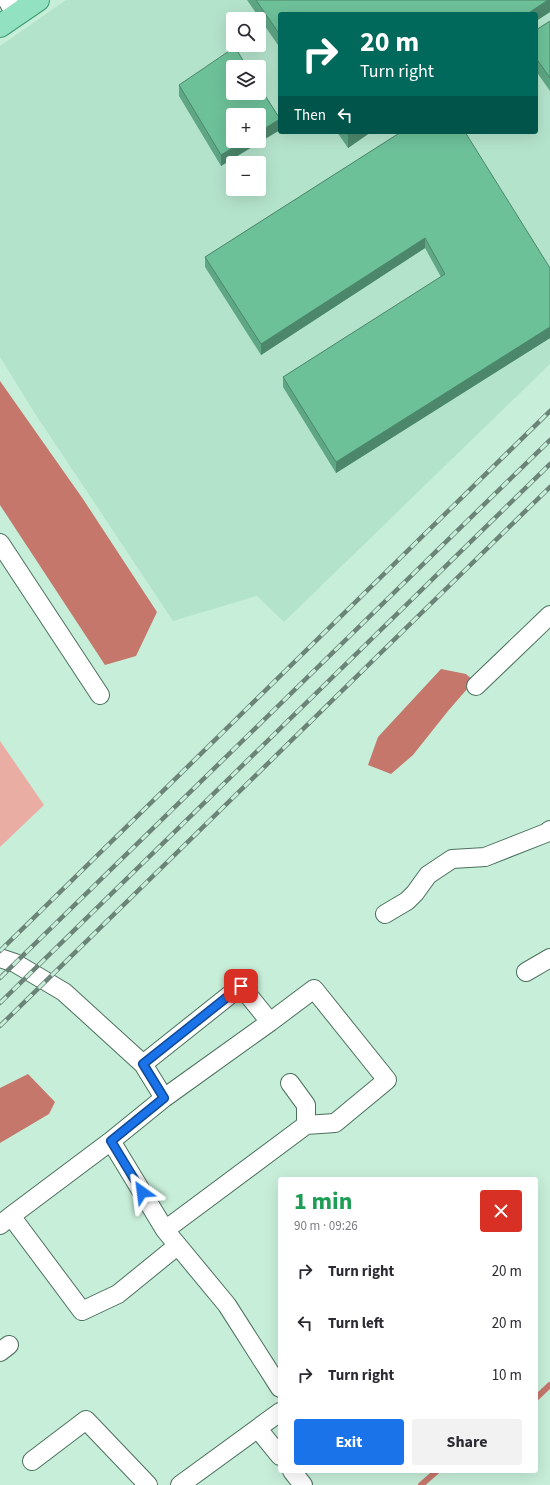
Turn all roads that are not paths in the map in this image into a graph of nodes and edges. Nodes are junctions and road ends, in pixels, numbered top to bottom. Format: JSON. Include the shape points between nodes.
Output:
{"nodes":[{"id":1,"x":38,"y":0,"type":"edge"},
{"id":2,"x":8,"y":14,"type":"edge"},
{"id":3,"x":0,"y":543,"type":"edge"},
{"id":4,"x":550,"y":615,"type":"edge"},
{"id":5,"x":476,"y":686,"type":"dead end"},
{"id":6,"x":100,"y":695,"type":"dead end"},
{"id":7,"x":550,"y":830,"type":"edge"},
{"id":8,"x":385,"y":914,"type":"dead end"},
{"id":9,"x":0,"y":958,"type":"edge"},
{"id":10,"x":550,"y":958,"type":"edge"},
{"id":11,"x":526,"y":972,"type":"dead end"},
{"id":12,"x":270,"y":1022,"type":"junction"},
{"id":13,"x":143,"y":1064,"type":"junction"},
{"id":14,"x":290,"y":1083,"type":"dead end"},
{"id":15,"x":164,"y":1098,"type":"junction"},
{"id":16,"x":306,"y":1124,"type":"junction"},
{"id":17,"x":111,"y":1141,"type":"junction"},
{"id":18,"x":6,"y":1221,"type":"edge"},
{"id":19,"x":165,"y":1230,"type":"junction"},
{"id":20,"x":177,"y":1246,"type":"junction"},
{"id":21,"x":278,"y":1385,"type":"edge"},
{"id":22,"x":278,"y":1414,"type":"edge"},
{"id":23,"x":258,"y":1429,"type":"junction"},
{"id":24,"x":278,"y":1454,"type":"edge"},
{"id":25,"x":32,"y":1461,"type":"dead end"},
{"id":26,"x":294,"y":1473,"type":"edge"},
{"id":27,"x":148,"y":1485,"type":"edge"},
{"id":28,"x":180,"y":1485,"type":"edge"},
{"id":29,"x":303,"y":1485,"type":"edge"}],
"edges":[{"from":1,"to":2,"type":"main road"},
{"from":3,"to":6,"type":"street"},
{"from":4,"to":5,"type":"street"},
{"from":7,"to":8,"type":"street","via":[[485,857],[452,859],[428,875],[407,901]]},
{"from":9,"to":13,"type":"street","via":[[15,963],[64,992]]},
{"from":10,"to":11,"type":"street"},
{"from":12,"to":13,"type":"street","via":[[241,986]]},
{"from":12,"to":15,"type":"street"},
{"from":12,"to":16,"type":"street","via":[[314,989],[387,1080],[335,1123]]},
{"from":13,"to":15,"type":"street"},
{"from":14,"to":16,"type":"street","via":[[306,1105]]},
{"from":15,"to":17,"type":"street"},
{"from":16,"to":19,"type":"street"},
{"from":17,"to":18,"type":"street"},
{"from":17,"to":19,"type":"street"},
{"from":18,"to":20,"type":"street","via":[[82,1312],[118,1294]]},
{"from":19,"to":20,"type":"street"},
{"from":20,"to":21,"type":"street","via":[[226,1304]]},
{"from":22,"to":23,"type":"street"},
{"from":23,"to":24,"type":"street"},
{"from":23,"to":28,"type":"street"},
{"from":25,"to":27,"type":"street","via":[[86,1420]]},
{"from":26,"to":29,"type":"street"}]}
